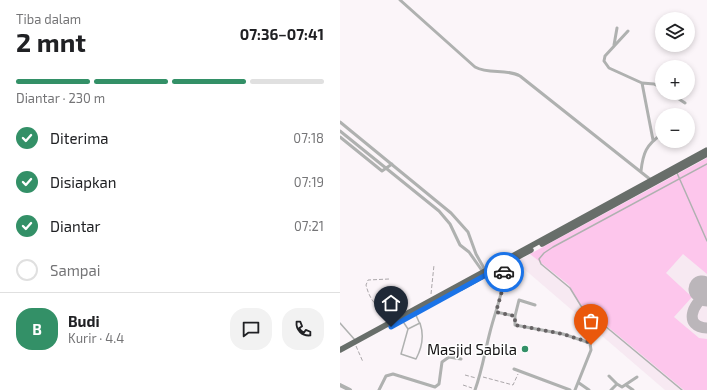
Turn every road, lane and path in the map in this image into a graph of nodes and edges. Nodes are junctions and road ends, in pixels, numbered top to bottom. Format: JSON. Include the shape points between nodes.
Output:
{"nodes":[{"id":1,"x":400,"y":0,"type":"edge"},
{"id":2,"x":617,"y":28,"type":"dead end"},
{"id":3,"x":628,"y":30,"type":"dead end"},
{"id":4,"x":614,"y":45,"type":"junction"},
{"id":5,"x":642,"y":83,"type":"junction"},
{"id":6,"x":655,"y":84,"type":"edge"},
{"id":7,"x":680,"y":100,"type":"edge"},
{"id":8,"x":685,"y":103,"type":"dead end"},
{"id":9,"x":340,"y":122,"type":"edge"},
{"id":10,"x":340,"y":131,"type":"edge"},
{"id":11,"x":358,"y":136,"type":"junction"},
{"id":12,"x":340,"y":137,"type":"edge"},
{"id":13,"x":653,"y":140,"type":"joint"},
{"id":14,"x":353,"y":141,"type":"junction"},
{"id":15,"x":707,"y":150,"type":"edge"},
{"id":16,"x":707,"y":154,"type":"edge"},
{"id":17,"x":392,"y":164,"type":"junction"},
{"id":18,"x":707,"y":164,"type":"edge"},
{"id":19,"x":388,"y":168,"type":"junction"},
{"id":20,"x":640,"y":171,"type":"junction"},
{"id":21,"x":676,"y":171,"type":"junction"},
{"id":22,"x":679,"y":178,"type":"junction"},
{"id":23,"x":651,"y":180,"type":"junction"},
{"id":24,"x":628,"y":194,"type":"junction"},
{"id":25,"x":707,"y":241,"type":"edge"},
{"id":26,"x":434,"y":265,"type":"dead end"},
{"id":27,"x":504,"y":265,"type":"junction"},
{"id":28,"x":484,"y":271,"type":"junction"},
{"id":29,"x":389,"y":279,"type":"dead end"},
{"id":30,"x":430,"y":301,"type":"junction"},
{"id":31,"x":535,"y":305,"type":"dead end"},
{"id":32,"x":496,"y":312,"type":"junction"},
{"id":33,"x":415,"y":313,"type":"junction"},
{"id":34,"x":515,"y":316,"type":"junction"},
{"id":35,"x":400,"y":319,"type":"junction"},
{"id":36,"x":340,"y":323,"type":"edge"},
{"id":37,"x":420,"y":323,"type":"junction"},
{"id":38,"x":408,"y":329,"type":"junction"},
{"id":39,"x":356,"y":344,"type":"junction"},
{"id":40,"x":340,"y":350,"type":"edge"},
{"id":41,"x":340,"y":354,"type":"edge"},
{"id":42,"x":460,"y":359,"type":"dead end"},
{"id":43,"x":364,"y":362,"type":"dead end"},
{"id":44,"x":514,"y":369,"type":"dead end"},
{"id":45,"x":520,"y":370,"type":"junction"},
{"id":46,"x":465,"y":375,"type":"dead end"},
{"id":47,"x":609,"y":376,"type":"dead end"},
{"id":48,"x":637,"y":377,"type":"dead end"},
{"id":49,"x":480,"y":378,"type":"junction"},
{"id":50,"x":579,"y":383,"type":"junction"},
{"id":51,"x":617,"y":384,"type":"junction"},
{"id":52,"x":340,"y":385,"type":"edge"},
{"id":53,"x":463,"y":385,"type":"dead end"},
{"id":54,"x":626,"y":385,"type":"junction"},
{"id":55,"x":344,"y":389,"type":"edge"},
{"id":56,"x":350,"y":390,"type":"edge"},
{"id":57,"x":378,"y":390,"type":"edge"},
{"id":58,"x":476,"y":390,"type":"edge"},
{"id":59,"x":570,"y":390,"type":"edge"},
{"id":60,"x":575,"y":390,"type":"edge"},
{"id":61,"x":589,"y":390,"type":"edge"},
{"id":62,"x":611,"y":390,"type":"edge"},
{"id":63,"x":633,"y":390,"type":"edge"},
{"id":64,"x":682,"y":390,"type":"edge"}],
"edges":[{"from":1,"to":20,"type":"street","via":[[475,67],[520,76]]},
{"from":2,"to":4,"type":"street"},
{"from":3,"to":4,"type":"street"},
{"from":4,"to":5,"type":"street","via":[[604,58],[605,64]]},
{"from":5,"to":6,"type":"street"},
{"from":5,"to":13,"type":"street"},
{"from":7,"to":8,"type":"street"},
{"from":9,"to":11,"type":"street"},
{"from":10,"to":14,"type":"street"},
{"from":11,"to":14,"type":"street"},
{"from":11,"to":17,"type":"street"},
{"from":12,"to":19,"type":"street","via":[[382,171]]},
{"from":13,"to":20,"type":"street","via":[[644,153]]},
{"from":14,"to":19,"type":"street"},
{"from":15,"to":23,"type":"highway"},
{"from":16,"to":21,"type":"highway"},
{"from":17,"to":19,"type":"street"},
{"from":17,"to":28,"type":"street","via":[[463,226]]},
{"from":18,"to":22,"type":"lane"},
{"from":19,"to":28,"type":"street","via":[[446,218],[460,245]]},
{"from":20,"to":23,"type":"street"},
{"from":21,"to":22,"type":"lane"},
{"from":21,"to":24,"type":"highway"},
{"from":22,"to":25,"type":"lane"},
{"from":22,"to":64,"type":"lane","via":[[553,247],[540,256],[539,261],[570,288],[582,306]]},
{"from":23,"to":24,"type":"highway"},
{"from":24,"to":27,"type":"highway"},
{"from":24,"to":28,"type":"highway"},
{"from":26,"to":30,"type":"path"},
{"from":27,"to":32,"type":"street","via":[[504,284]]},
{"from":27,"to":33,"type":"highway"},
{"from":28,"to":30,"type":"highway"},
{"from":29,"to":35,"type":"path","via":[[368,280],[367,287],[376,306]]},
{"from":30,"to":35,"type":"highway"},
{"from":31,"to":34,"type":"street","via":[[520,300]]},
{"from":32,"to":34,"type":"street"},
{"from":32,"to":49,"type":"street"},
{"from":33,"to":35,"type":"highway"},
{"from":33,"to":37,"type":"lane"},
{"from":34,"to":50,"type":"street","via":[[515,325],[563,334],[590,343],[591,350]]},
{"from":35,"to":38,"type":"lane"},
{"from":35,"to":39,"type":"highway"},
{"from":36,"to":39,"type":"lane"},
{"from":37,"to":38,"type":"lane"},
{"from":37,"to":38,"type":"lane","via":[[422,339],[416,359],[401,354]]},
{"from":39,"to":40,"type":"highway"},
{"from":39,"to":41,"type":"highway"},
{"from":39,"to":43,"type":"path"},
{"from":42,"to":57,"type":"street","via":[[449,357],[442,362],[438,384],[435,387],[393,374],[386,376]]},
{"from":44,"to":45,"type":"street"},
{"from":45,"to":49,"type":"path","via":[[513,385]]},
{"from":45,"to":59,"type":"street"},
{"from":46,"to":49,"type":"path"},
{"from":47,"to":51,"type":"street"},
{"from":48,"to":54,"type":"street"},
{"from":49,"to":58,"type":"street"},
{"from":50,"to":60,"type":"street"},
{"from":50,"to":61,"type":"street"},
{"from":51,"to":54,"type":"street","via":[[620,387]]},
{"from":51,"to":62,"type":"street"},
{"from":52,"to":55,"type":"street"},
{"from":53,"to":58,"type":"path"},
{"from":54,"to":63,"type":"street"},
{"from":55,"to":56,"type":"street"}]}
